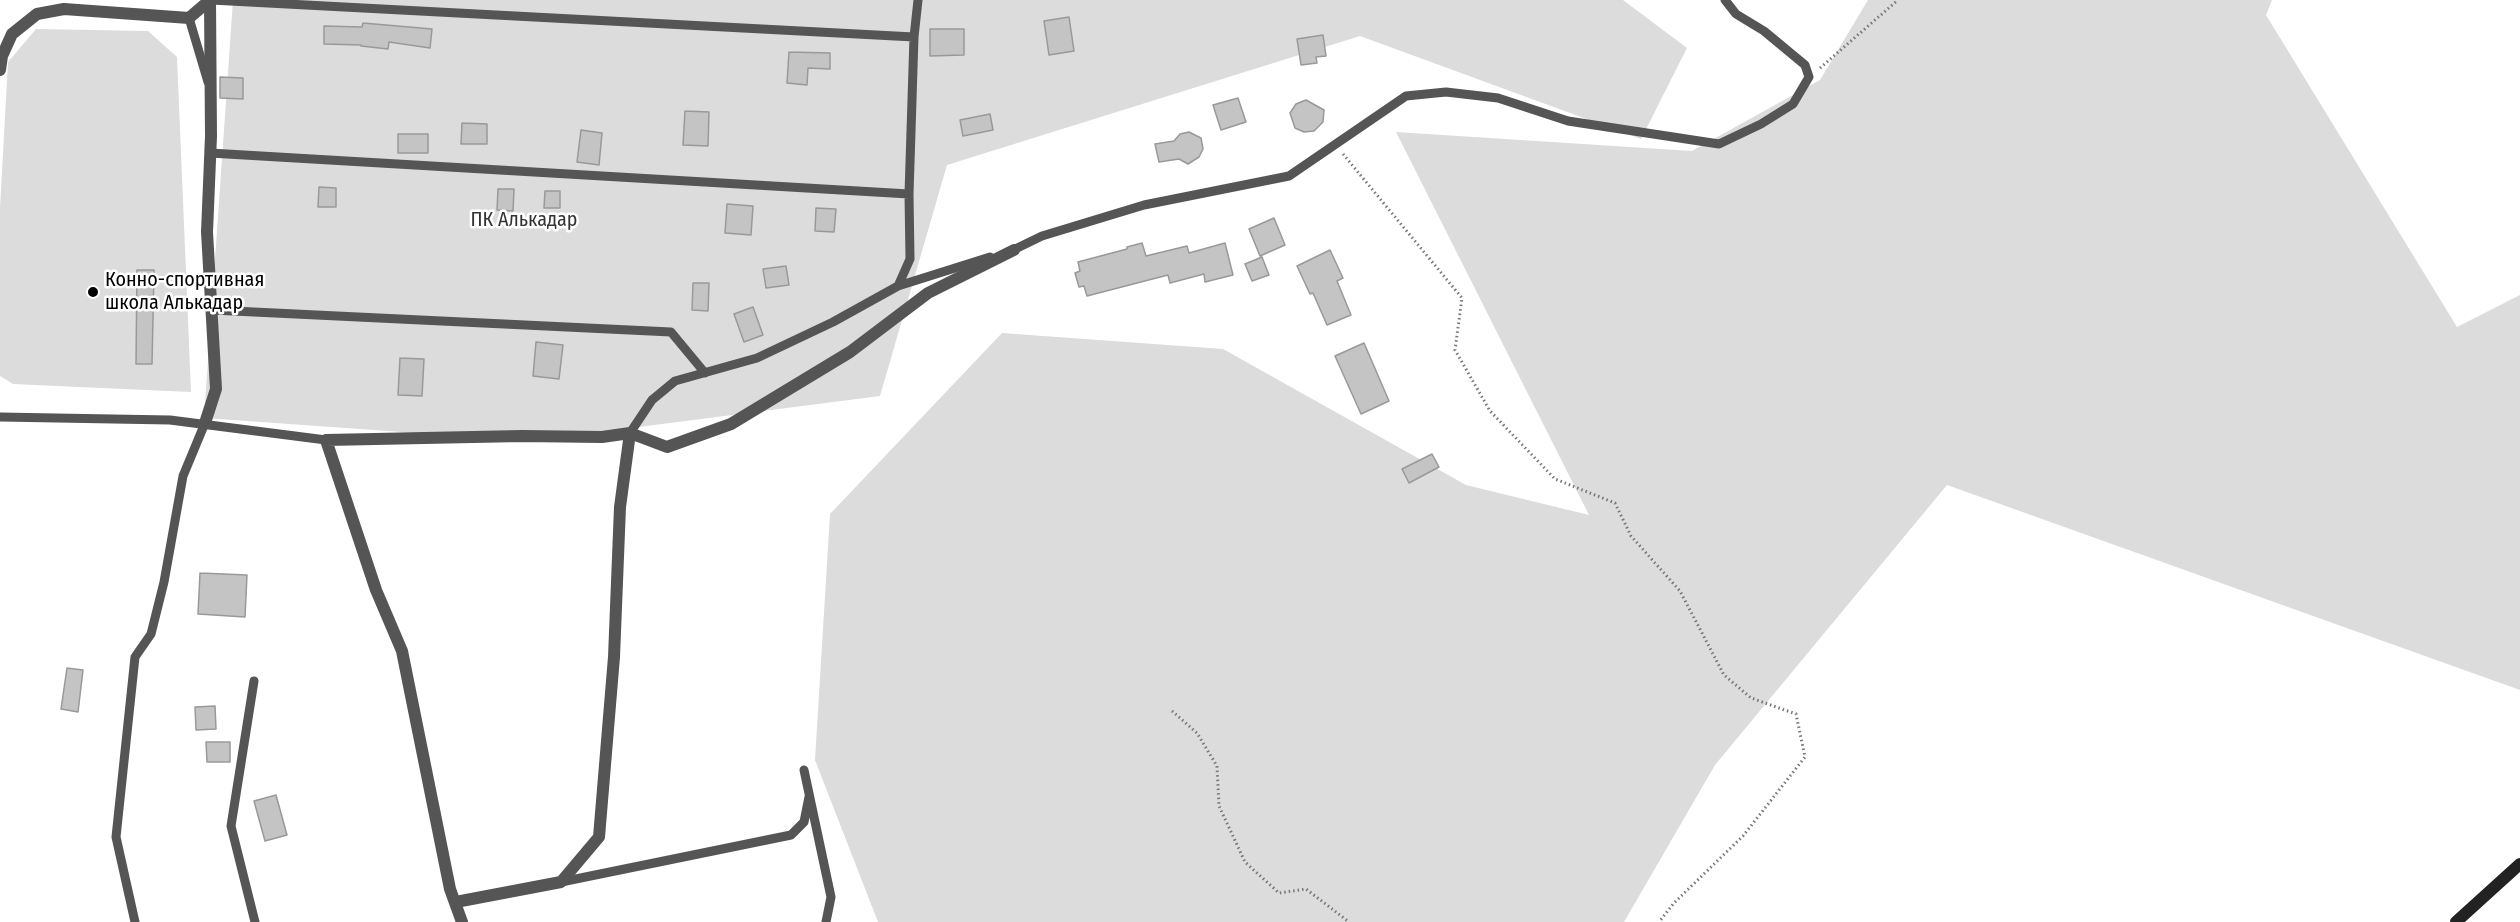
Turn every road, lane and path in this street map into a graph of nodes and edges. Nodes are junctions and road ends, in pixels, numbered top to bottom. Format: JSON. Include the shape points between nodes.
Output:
{"nodes":[{"id":1,"x":211,"y":0,"type":"edge"},
{"id":2,"x":918,"y":0,"type":"edge"},
{"id":3,"x":1725,"y":0,"type":"edge"},
{"id":4,"x":1898,"y":0,"type":"edge"},
{"id":5,"x":189,"y":18,"type":"junction"},
{"id":6,"x":914,"y":38,"type":"junction"},
{"id":7,"x":0,"y":70,"type":"edge"},
{"id":8,"x":1809,"y":78,"type":"junction"},
{"id":9,"x":211,"y":92,"type":"junction"},
{"id":10,"x":1336,"y":145,"type":"junction"},
{"id":11,"x":210,"y":153,"type":"junction"},
{"id":12,"x":909,"y":194,"type":"junction"},
{"id":13,"x":1014,"y":250,"type":"junction"},
{"id":14,"x":898,"y":286,"type":"junction"},
{"id":15,"x":212,"y":310,"type":"junction"},
{"id":16,"x":705,"y":373,"type":"junction"},
{"id":17,"x":0,"y":417,"type":"edge"},
{"id":18,"x":205,"y":423,"type":"junction"},
{"id":19,"x":630,"y":433,"type":"junction"},
{"id":20,"x":326,"y":440,"type":"junction"},
{"id":21,"x":254,"y":681,"type":"dead end"},
{"id":22,"x":1172,"y":711,"type":"dead end"},
{"id":23,"x":804,"y":770,"type":"dead end"},
{"id":24,"x":809,"y":797,"type":"junction"},
{"id":25,"x":2520,"y":864,"type":"edge"},
{"id":26,"x":561,"y":882,"type":"junction"},
{"id":27,"x":461,"y":901,"type":"dead end"},
{"id":28,"x":135,"y":922,"type":"edge"},
{"id":29,"x":255,"y":922,"type":"edge"},
{"id":30,"x":462,"y":922,"type":"edge"},
{"id":31,"x":826,"y":922,"type":"edge"},
{"id":32,"x":1349,"y":922,"type":"edge"},
{"id":33,"x":1659,"y":922,"type":"edge"},
{"id":34,"x":2456,"y":922,"type":"edge"}],
"edges":[{"from":1,"to":5,"type":"street"},
{"from":1,"to":6,"type":"lane"},
{"from":1,"to":9,"type":"street"},
{"from":2,"to":6,"type":"lane"},
{"from":3,"to":8,"type":"lane","via":[[1736,14],[1805,65]]},
{"from":4,"to":8,"type":"path"},
{"from":5,"to":7,"type":"street","via":[[64,9],[37,14],[12,34]]},
{"from":5,"to":9,"type":"lane"},
{"from":6,"to":12,"type":"lane"},
{"from":8,"to":10,"type":"lane","via":[[1793,105],[1719,144],[1568,121],[1498,98],[1446,92],[1406,96]]},
{"from":9,"to":11,"type":"street"},
{"from":10,"to":13,"type":"lane","via":[[1289,176],[1144,205],[1042,236]]},
{"from":10,"to":33,"type":"path","via":[[1462,298],[1455,350],[1490,411],[1555,479],[1615,503],[1631,536],[1680,591],[1724,675],[1751,698],[1796,714],[1805,757],[1743,836]]},
{"from":11,"to":12,"type":"lane"},
{"from":11,"to":15,"type":"street","via":[[207,232]]},
{"from":12,"to":14,"type":"lane","via":[[910,259]]},
{"from":13,"to":14,"type":"lane"},
{"from":13,"to":19,"type":"street","via":[[928,293],[850,352],[731,424],[668,447]]},
{"from":14,"to":16,"type":"lane","via":[[756,358]]},
{"from":15,"to":16,"type":"lane","via":[[671,332]]},
{"from":15,"to":18,"type":"street","via":[[216,389]]},
{"from":16,"to":19,"type":"lane","via":[[675,381],[652,400]]},
{"from":17,"to":18,"type":"lane"},
{"from":18,"to":20,"type":"lane"},
{"from":18,"to":28,"type":"lane","via":[[183,476],[152,634],[135,657],[116,837]]},
{"from":19,"to":20,"type":"street"},
{"from":19,"to":26,"type":"street","via":[[620,507],[614,657],[598,837]]},
{"from":20,"to":30,"type":"street","via":[[376,590],[402,651],[450,889]]},
{"from":21,"to":29,"type":"lane","via":[[231,826]]},
{"from":22,"to":32,"type":"path","via":[[1197,733],[1217,766],[1219,806],[1245,862],[1279,893],[1306,889]]},
{"from":23,"to":24,"type":"lane"},
{"from":24,"to":26,"type":"lane","via":[[804,822],[791,835]]},
{"from":24,"to":31,"type":"lane","via":[[831,897]]},
{"from":25,"to":34,"type":"main road"},
{"from":26,"to":27,"type":"street"}]}
